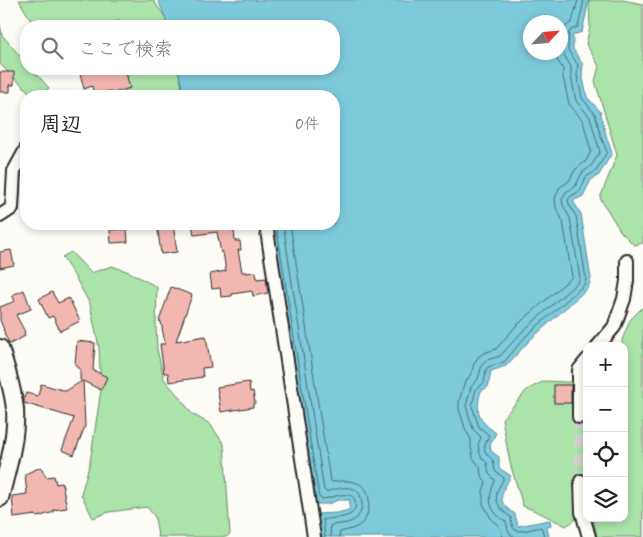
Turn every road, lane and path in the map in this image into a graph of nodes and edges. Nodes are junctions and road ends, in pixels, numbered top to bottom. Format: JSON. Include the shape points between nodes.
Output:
{"nodes":[{"id":1,"x":20,"y":160,"type":"edge"},
{"id":2,"x":0,"y":216,"type":"edge"},
{"id":3,"x":267,"y":230,"type":"edge"},
{"id":4,"x":627,"y":261,"type":"dead end"},
{"id":5,"x":601,"y":342,"type":"edge"},
{"id":6,"x":0,"y":348,"type":"edge"},
{"id":7,"x":583,"y":364,"type":"edge"},
{"id":8,"x":3,"y":367,"type":"edge"},
{"id":9,"x":579,"y":417,"type":"tunnel mouth"},
{"id":10,"x":581,"y":481,"type":"tunnel mouth"},
{"id":11,"x":0,"y":498,"type":"edge"},
{"id":12,"x":314,"y":537,"type":"edge"},
{"id":13,"x":588,"y":537,"type":"edge"}],
"edges":[{"from":1,"to":2,"type":"street","via":[[14,171],[12,208]]},
{"from":3,"to":12,"type":"street"},
{"from":4,"to":5,"type":"street","via":[[624,299],[614,327]]},
{"from":6,"to":8,"type":"street"},
{"from":7,"to":9,"type":"street","via":[[578,370]]},
{"from":8,"to":11,"type":"street","via":[[14,408],[14,430]]},
{"from":10,"to":13,"type":"street","via":[[582,512]]}]}
